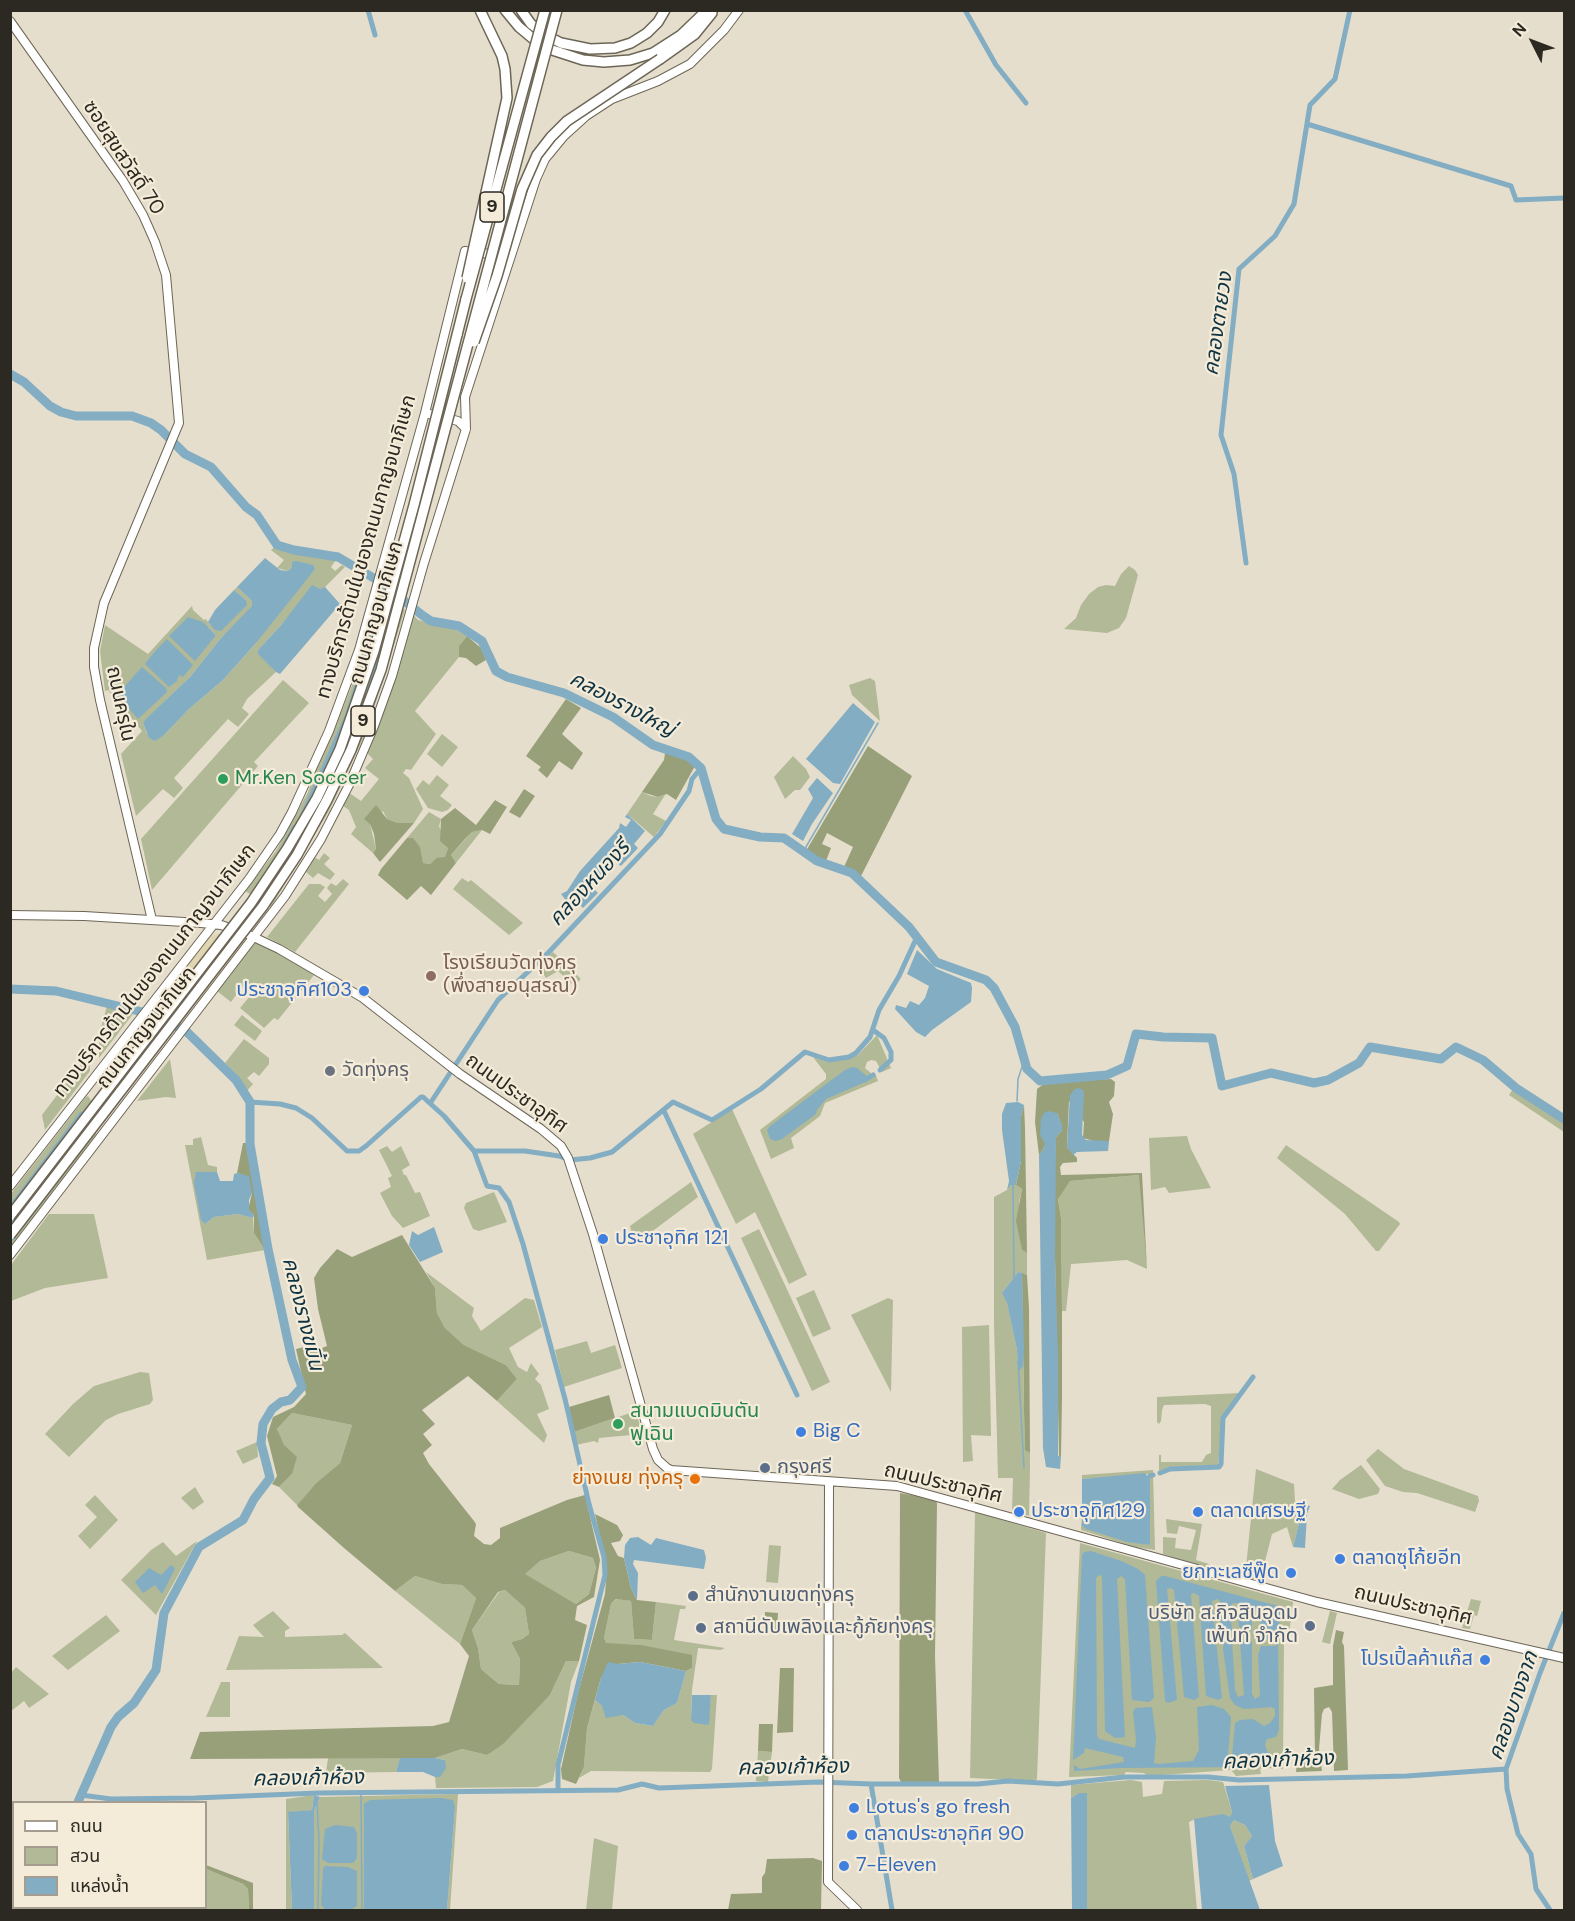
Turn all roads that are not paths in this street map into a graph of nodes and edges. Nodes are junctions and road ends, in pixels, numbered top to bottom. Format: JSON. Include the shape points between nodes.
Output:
{"nodes":[{"id":1,"x":480,"y":10,"type":"edge"},
{"id":2,"x":505,"y":10,"type":"edge"},
{"id":3,"x":521,"y":10,"type":"edge"},
{"id":4,"x":545,"y":10,"type":"edge"},
{"id":5,"x":557,"y":10,"type":"edge"},
{"id":6,"x":664,"y":10,"type":"edge"},
{"id":7,"x":707,"y":10,"type":"edge"},
{"id":8,"x":713,"y":10,"type":"edge"},
{"id":9,"x":739,"y":10,"type":"edge"},
{"id":10,"x":10,"y":21,"type":"edge"},
{"id":11,"x":512,"y":256,"type":"junction"},
{"id":12,"x":466,"y":299,"type":"junction"},
{"id":13,"x":454,"y":397,"type":"junction"},
{"id":14,"x":425,"y":413,"type":"junction"},
{"id":15,"x":466,"y":429,"type":"junction"},
{"id":16,"x":174,"y":435,"type":"joint"},
{"id":17,"x":10,"y":915,"type":"edge"},
{"id":18,"x":152,"y":920,"type":"junction"},
{"id":19,"x":214,"y":924,"type":"junction"},
{"id":20,"x":255,"y":937,"type":"junction"},
{"id":21,"x":10,"y":1186,"type":"edge"},
{"id":22,"x":10,"y":1216,"type":"edge"},
{"id":23,"x":10,"y":1235,"type":"edge"},
{"id":24,"x":10,"y":1255,"type":"edge"},
{"id":25,"x":829,"y":1482,"type":"junction"},
{"id":26,"x":1564,"y":1658,"type":"edge"},
{"id":27,"x":857,"y":1911,"type":"edge"}],
"edges":[{"from":1,"to":12,"type":"highway","bridge":true,"via":[[502,56],[507,98],[468,268]]},
{"from":2,"to":7,"type":"highway","via":[[543,47],[583,60],[604,62],[630,60],[653,52],[681,35]]},
{"from":3,"to":6,"type":"highway","via":[[547,36],[590,49],[615,48],[631,42],[647,33]]},
{"from":4,"to":12,"type":"highway","name":"ถนนกาญจนาภิเษก","number":"9","bridge":true},
{"from":5,"to":13,"type":"highway","name":"ถนนกาญจนาภิเษก","number":"9","bridge":true},
{"from":8,"to":13,"type":"highway","bridge":true,"via":[[695,34],[567,121],[537,155],[522,189],[497,276]]},
{"from":9,"to":11,"type":"main road","via":[[690,64],[612,99],[564,136],[545,159],[536,179]]},
{"from":10,"to":16,"type":"main road","name":"ซอยสุขสวัสดิ์ 70","via":[[123,181],[155,242],[166,285],[179,410]]},
{"from":11,"to":14,"type":"main road","name":"ทางบริการด้านในของถนนกาญจนาภิเษก","via":[[465,251]]},
{"from":11,"to":15,"type":"main road","via":[[465,397]]},
{"from":12,"to":22,"type":"highway","name":"ถนนกาญจนาภิเษก","number":"9","bridge":true,"via":[[374,651],[340,749],[317,798],[251,903]]},
{"from":13,"to":23,"type":"highway","name":"ถนนกาญจนาภิเษก","number":"9","bridge":true,"via":[[381,670],[327,800],[263,906]]},
{"from":14,"to":15,"type":"main road","via":[[458,421]]},
{"from":14,"to":19,"type":"main road","name":"ทางบริการด้านในของถนนกาญจนาภิเษก","via":[[349,680],[304,789],[280,834]]},
{"from":15,"to":20,"type":"main road","via":[[383,702],[349,785],[300,875]]},
{"from":16,"to":18,"type":"main road","name":"ถนนครุใน","via":[[104,603],[94,648],[96,677]]},
{"from":17,"to":18,"type":"main road","name":"ถนนประชาอุทิศ"},
{"from":18,"to":19,"type":"main road","name":"ถนนประชาอุทิศ"},
{"from":19,"to":20,"type":"main road","name":"ถนนประชาอุทิศ"},
{"from":19,"to":21,"type":"main road","name":"ทางบริการด้านในของถนนกาญจนาภิเษก"},
{"from":20,"to":24,"type":"main road"},
{"from":20,"to":25,"type":"main road","name":"ถนนประชาอุทิศ","via":[[363,998],[561,1146],[569,1159],[593,1234],[658,1460],[671,1470]]},
{"from":25,"to":26,"type":"main road","name":"ถนนประชาอุทิศ","via":[[897,1486],[1304,1599]]},
{"from":25,"to":27,"type":"main road","via":[[828,1882]]}]}
